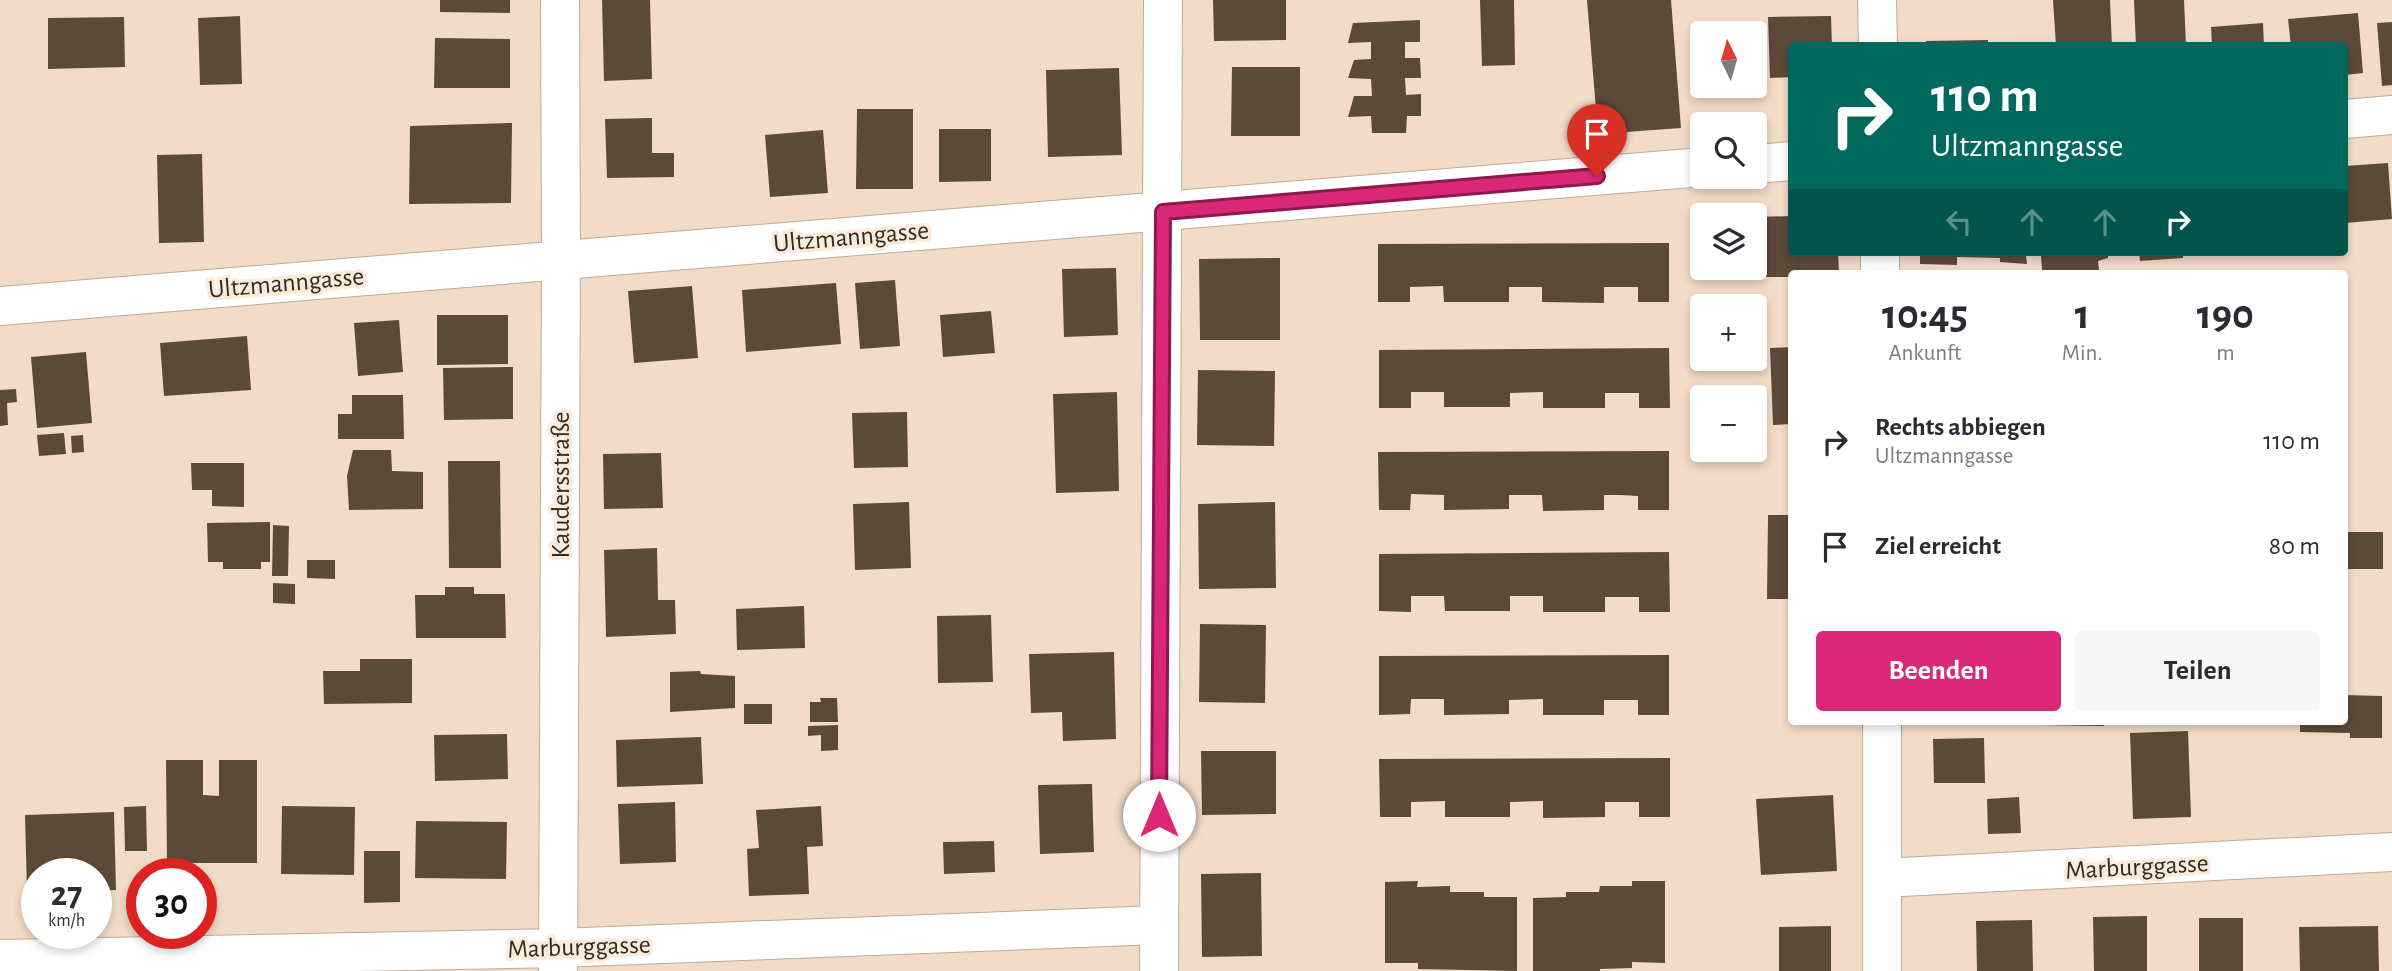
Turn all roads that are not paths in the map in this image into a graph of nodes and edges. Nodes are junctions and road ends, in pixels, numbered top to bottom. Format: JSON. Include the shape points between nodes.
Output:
{"nodes":[{"id":1,"x":560,"y":0,"type":"edge"},
{"id":2,"x":1163,"y":0,"type":"edge"},
{"id":3,"x":1877,"y":0,"type":"edge"},
{"id":4,"x":1878,"y":42,"type":"edge"},
{"id":5,"x":2392,"y":115,"type":"edge"},
{"id":6,"x":2348,"y":119,"type":"edge"},
{"id":7,"x":1788,"y":162,"type":"edge"},
{"id":8,"x":1767,"y":163,"type":"edge"},
{"id":9,"x":1690,"y":168,"type":"edge"},
{"id":10,"x":1163,"y":212,"type":"junction"},
{"id":11,"x":561,"y":259,"type":"junction"},
{"id":12,"x":0,"y":306,"type":"edge"},
{"id":13,"x":1882,"y":725,"type":"edge"},
{"id":14,"x":2392,"y":852,"type":"edge"},
{"id":15,"x":1882,"y":878,"type":"junction"},
{"id":16,"x":1159,"y":925,"type":"junction"},
{"id":17,"x":0,"y":959,"type":"edge"},
{"id":18,"x":558,"y":959,"type":"edge"},
{"id":19,"x":1159,"y":971,"type":"edge"},
{"id":20,"x":1882,"y":971,"type":"edge"}],
"edges":[{"from":1,"to":11,"type":"street","name":"Kaudersstraße"},
{"from":2,"to":10,"type":"street"},
{"from":3,"to":4,"type":"street"},
{"from":5,"to":6,"type":"street"},
{"from":7,"to":8,"type":"street"},
{"from":9,"to":10,"type":"street","name":"Ultzmanngasse"},
{"from":10,"to":11,"type":"street","name":"Ultzmanngasse"},
{"from":10,"to":16,"type":"street"},
{"from":11,"to":12,"type":"street","name":"Ultzmanngasse"},
{"from":11,"to":18,"type":"street","name":"Kaudersstraße"},
{"from":13,"to":15,"type":"street"},
{"from":14,"to":15,"type":"street","name":"Marburggasse"},
{"from":15,"to":20,"type":"street"},
{"from":16,"to":18,"type":"street","name":"Marburggasse"},
{"from":16,"to":19,"type":"street"},
{"from":17,"to":18,"type":"street","name":"Marburggasse"}]}
